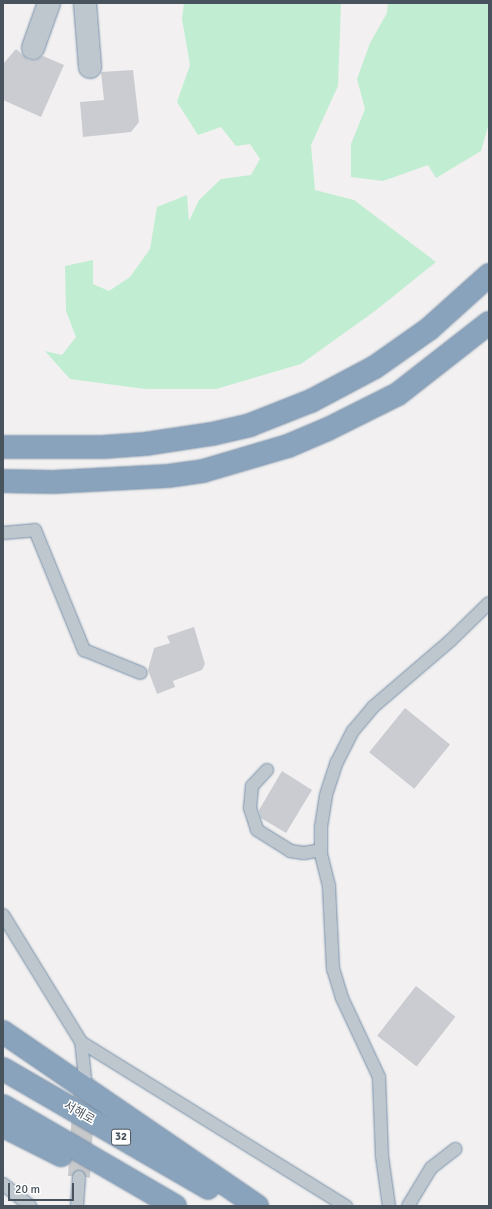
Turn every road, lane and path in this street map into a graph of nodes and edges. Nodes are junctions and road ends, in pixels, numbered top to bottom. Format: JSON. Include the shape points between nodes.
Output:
{"nodes":[{"id":1,"x":49,"y":3,"type":"edge"},
{"id":2,"x":85,"y":3,"type":"edge"},
{"id":3,"x":33,"y":48,"type":"dead end"},
{"id":4,"x":90,"y":67,"type":"dead end"},
{"id":5,"x":489,"y":275,"type":"edge"},
{"id":6,"x":489,"y":324,"type":"edge"},
{"id":7,"x":3,"y":448,"type":"edge"},
{"id":8,"x":3,"y":482,"type":"edge"},
{"id":9,"x":3,"y":533,"type":"edge"},
{"id":10,"x":489,"y":603,"type":"edge"},
{"id":11,"x":141,"y":673,"type":"dead end"},
{"id":12,"x":267,"y":770,"type":"dead end"},
{"id":13,"x":321,"y":850,"type":"junction"},
{"id":14,"x":3,"y":915,"type":"edge"},
{"id":15,"x":3,"y":1032,"type":"edge"},
{"id":16,"x":81,"y":1042,"type":"junction"},
{"id":17,"x":3,"y":1069,"type":"edge"},
{"id":18,"x":85,"y":1078,"type":"tunnel mouth"},
{"id":19,"x":3,"y":1106,"type":"edge"},
{"id":20,"x":3,"y":1126,"type":"edge"},
{"id":21,"x":455,"y":1149,"type":"dead end"},
{"id":22,"x":79,"y":1177,"type":"tunnel mouth"},
{"id":23,"x":3,"y":1184,"type":"edge"},
{"id":24,"x":163,"y":1205,"type":"edge"},
{"id":25,"x":30,"y":1206,"type":"edge"},
{"id":26,"x":77,"y":1206,"type":"edge"},
{"id":27,"x":238,"y":1206,"type":"edge"},
{"id":28,"x":257,"y":1206,"type":"edge"},
{"id":29,"x":346,"y":1206,"type":"edge"},
{"id":30,"x":389,"y":1206,"type":"edge"},
{"id":31,"x":408,"y":1206,"type":"edge"}],
"edges":[{"from":1,"to":3,"type":"street"},
{"from":2,"to":4,"type":"street"},
{"from":5,"to":7,"type":"highway","via":[[429,329],[375,367],[311,401],[250,425],[212,434],[145,444]]},
{"from":6,"to":8,"type":"highway","via":[[398,394],[288,446],[203,470],[168,476]]},
{"from":9,"to":11,"type":"lane","via":[[35,530],[84,650]]},
{"from":10,"to":13,"type":"lane","via":[[450,641],[373,706],[353,731],[326,795],[321,827]]},
{"from":12,"to":13,"type":"lane","via":[[252,786],[250,808],[257,830],[290,851],[304,853]]},
{"from":13,"to":30,"type":"lane","via":[[329,886],[333,969],[344,1005],[379,1077],[382,1156]]},
{"from":14,"to":16,"type":"lane"},
{"from":15,"to":28,"type":"highway"},
{"from":16,"to":18,"type":"lane"},
{"from":16,"to":29,"type":"lane"},
{"from":17,"to":27,"type":"highway","name":"서해로","number":"32"},
{"from":19,"to":24,"type":"highway"},
{"from":20,"to":24,"type":"highway"},
{"from":21,"to":31,"type":"lane","via":[[431,1168]]},
{"from":22,"to":26,"type":"lane"},
{"from":23,"to":25,"type":"lane"}]}
